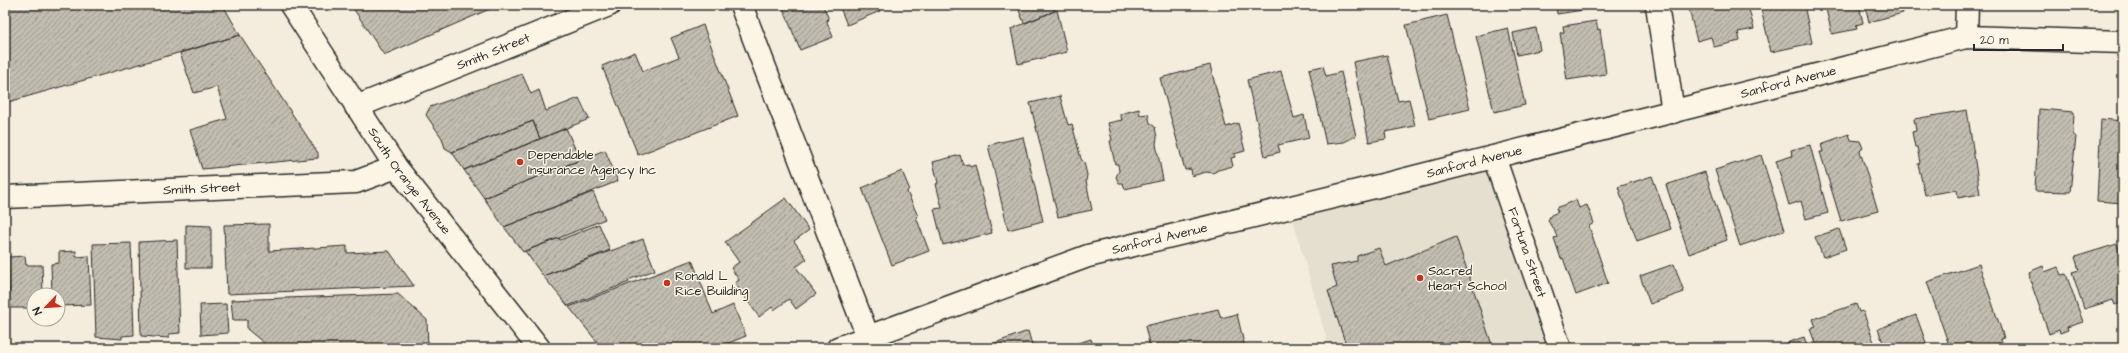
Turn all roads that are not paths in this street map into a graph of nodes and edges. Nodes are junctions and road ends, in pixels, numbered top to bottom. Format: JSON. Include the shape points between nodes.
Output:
{"nodes":[{"id":1,"x":291,"y":5,"type":"edge"},
{"id":2,"x":609,"y":5,"type":"edge"},
{"id":3,"x":741,"y":5,"type":"edge"},
{"id":4,"x":1657,"y":5,"type":"edge"},
{"id":5,"x":1967,"y":5,"type":"edge"},
{"id":6,"x":1966,"y":37,"type":"junction"},
{"id":7,"x":2123,"y":42,"type":"edge"},
{"id":8,"x":356,"y":107,"type":"junction"},
{"id":9,"x":1673,"y":112,"type":"junction"},
{"id":10,"x":1494,"y":157,"type":"junction"},
{"id":11,"x":396,"y":167,"type":"junction"},
{"id":12,"x":5,"y":197,"type":"edge"},
{"id":13,"x":868,"y":337,"type":"junction"},
{"id":14,"x":539,"y":348,"type":"edge"},
{"id":15,"x":838,"y":348,"type":"edge"},
{"id":16,"x":1560,"y":348,"type":"edge"}],
"edges":[{"from":1,"to":8,"type":"main road","name":"South Orange Avenue"},
{"from":2,"to":8,"type":"main road","name":"Smith Street"},
{"from":3,"to":13,"type":"main road"},
{"from":4,"to":9,"type":"main road"},
{"from":5,"to":6,"type":"main road"},
{"from":6,"to":7,"type":"main road","name":"Sanford Avenue"},
{"from":6,"to":9,"type":"main road","name":"Sanford Avenue"},
{"from":8,"to":11,"type":"main road","name":"South Orange Avenue"},
{"from":9,"to":10,"type":"main road","name":"Sanford Avenue"},
{"from":10,"to":13,"type":"main road","name":"Sanford Avenue","via":[[1088,256]]},
{"from":10,"to":16,"type":"main road","name":"Fortuna Street"},
{"from":11,"to":12,"type":"main road","name":"Smith Street","via":[[356,182]]},
{"from":11,"to":14,"type":"main road","name":"South Orange Avenue"},
{"from":13,"to":15,"type":"main road","name":"Sanford Avenue"}]}
